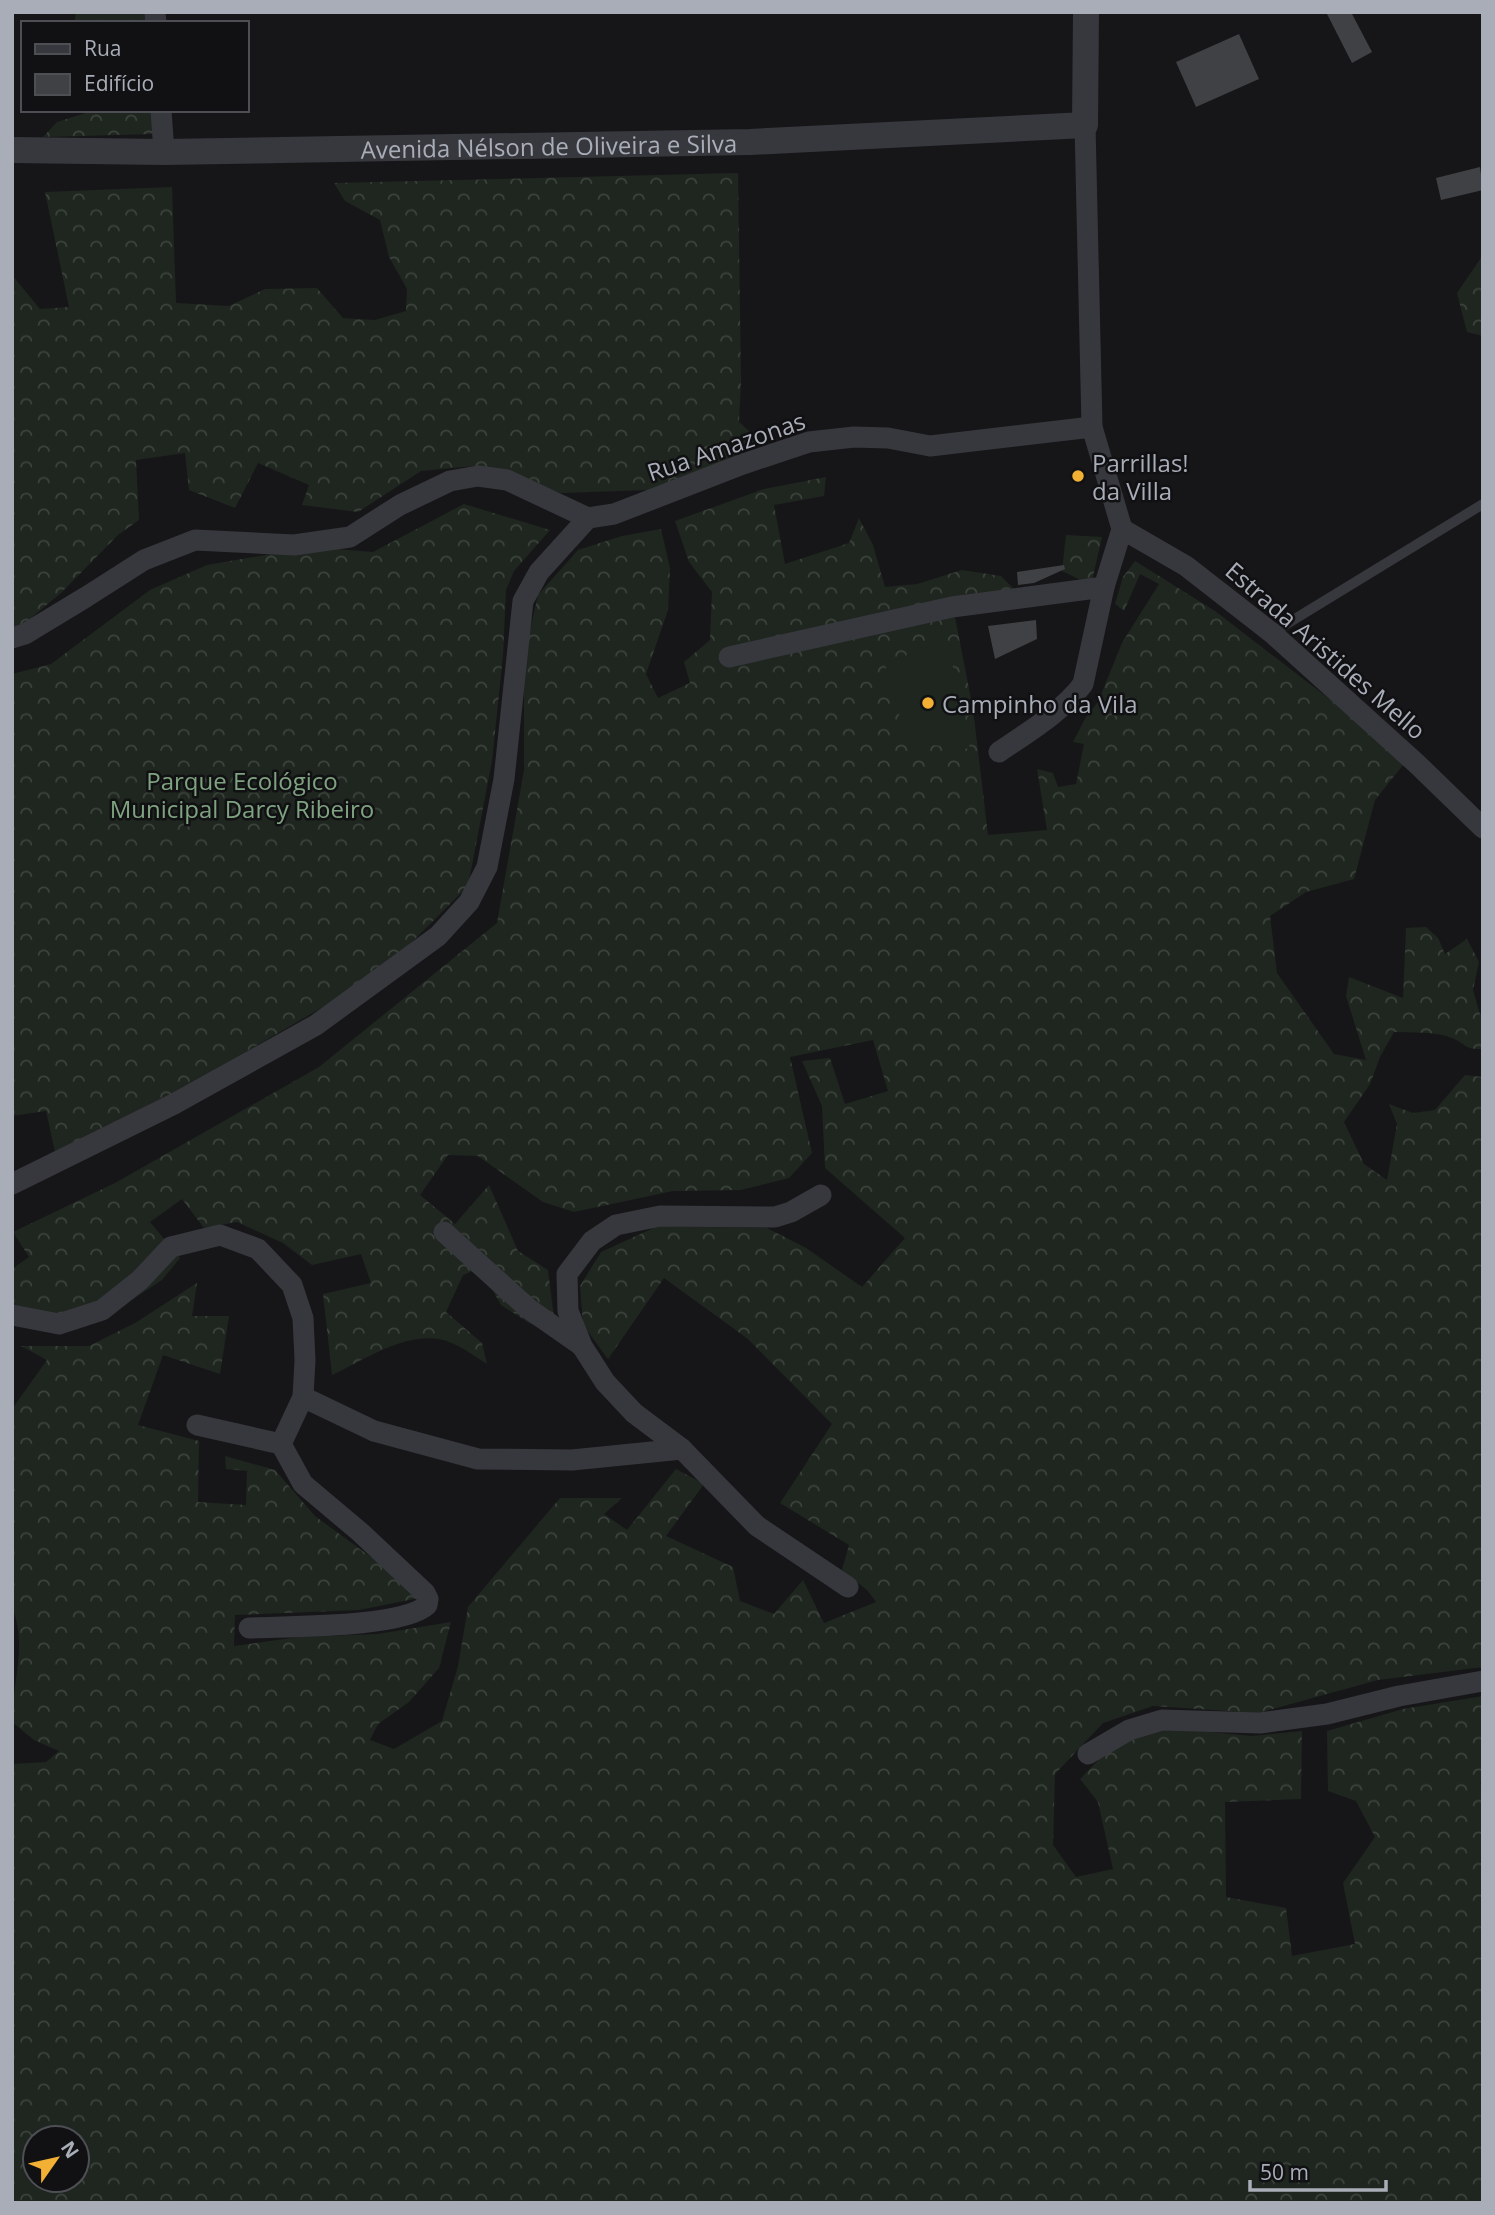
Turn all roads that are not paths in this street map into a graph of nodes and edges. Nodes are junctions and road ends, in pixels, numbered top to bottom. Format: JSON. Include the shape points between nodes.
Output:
{"nodes":[{"id":1,"x":1086,"y":12,"type":"edge"},
{"id":2,"x":161,"y":112,"type":"edge"},
{"id":3,"x":1085,"y":125,"type":"junction"},
{"id":4,"x":12,"y":150,"type":"edge"},
{"id":5,"x":164,"y":152,"type":"junction"},
{"id":6,"x":1092,"y":427,"type":"junction"},
{"id":7,"x":1483,"y":504,"type":"edge"},
{"id":8,"x":587,"y":518,"type":"junction"},
{"id":9,"x":1122,"y":530,"type":"junction"},
{"id":10,"x":1104,"y":587,"type":"junction"},
{"id":11,"x":1272,"y":633,"type":"junction"},
{"id":12,"x":12,"y":638,"type":"edge"},
{"id":13,"x":729,"y":657,"type":"dead end"},
{"id":14,"x":999,"y":752,"type":"dead end"},
{"id":15,"x":1483,"y":828,"type":"edge"},
{"id":16,"x":12,"y":1184,"type":"edge"},
{"id":17,"x":821,"y":1195,"type":"dead end"},
{"id":18,"x":444,"y":1232,"type":"dead end"},
{"id":19,"x":12,"y":1315,"type":"edge"},
{"id":20,"x":582,"y":1346,"type":"junction"},
{"id":21,"x":303,"y":1397,"type":"junction"},
{"id":22,"x":197,"y":1424,"type":"dead end"},
{"id":23,"x":281,"y":1444,"type":"junction"},
{"id":24,"x":682,"y":1448,"type":"junction"},
{"id":25,"x":848,"y":1587,"type":"dead end"},
{"id":26,"x":249,"y":1628,"type":"dead end"},
{"id":27,"x":1483,"y":1681,"type":"edge"},
{"id":28,"x":1088,"y":1754,"type":"dead end"}],
"edges":[{"from":1,"to":3,"type":"street"},
{"from":2,"to":5,"type":"street"},
{"from":3,"to":5,"type":"street","name":"Avenida Nélson de Oliveira e Silva","via":[[750,142]]},
{"from":3,"to":6,"type":"street"},
{"from":4,"to":5,"type":"street","name":"Avenida Nélson de Oliveira e Silva"},
{"from":6,"to":8,"type":"street","name":"Rua Amazonas","via":[[930,446],[888,438],[809,442],[614,514]]},
{"from":6,"to":9,"type":"street"},
{"from":7,"to":11,"type":"lane"},
{"from":8,"to":12,"type":"street","via":[[507,480],[478,476],[450,481],[350,537],[294,545],[195,540],[144,560]]},
{"from":8,"to":16,"type":"street","via":[[539,572],[523,601],[504,779],[487,867],[469,902],[438,936],[316,1025],[174,1104]]},
{"from":9,"to":10,"type":"street"},
{"from":9,"to":11,"type":"street","name":"Estrada Aristides Mello","via":[[1186,566]]},
{"from":10,"to":13,"type":"street","via":[[952,607]]},
{"from":10,"to":14,"type":"street","via":[[1083,684],[1061,707]]},
{"from":11,"to":15,"type":"street","name":"Estrada Aristides Mello"},
{"from":17,"to":20,"type":"street","via":[[775,1217],[660,1216],[616,1226],[592,1241],[567,1273],[568,1311]]},
{"from":18,"to":20,"type":"street","via":[[529,1309]]},
{"from":19,"to":21,"type":"street","via":[[59,1324],[102,1310],[141,1280],[171,1247],[220,1235],[258,1249],[292,1285],[303,1318]]},
{"from":20,"to":24,"type":"street","via":[[605,1382],[634,1413]]},
{"from":21,"to":23,"type":"street"},
{"from":21,"to":24,"type":"street","via":[[374,1431],[478,1459],[572,1460]]},
{"from":22,"to":23,"type":"street"},
{"from":23,"to":26,"type":"street","via":[[303,1484],[425,1593],[427,1605],[415,1614],[361,1623]]},
{"from":24,"to":25,"type":"street","via":[[757,1526]]},
{"from":27,"to":28,"type":"street","via":[[1327,1714],[1260,1723],[1162,1720],[1129,1730]]}]}
